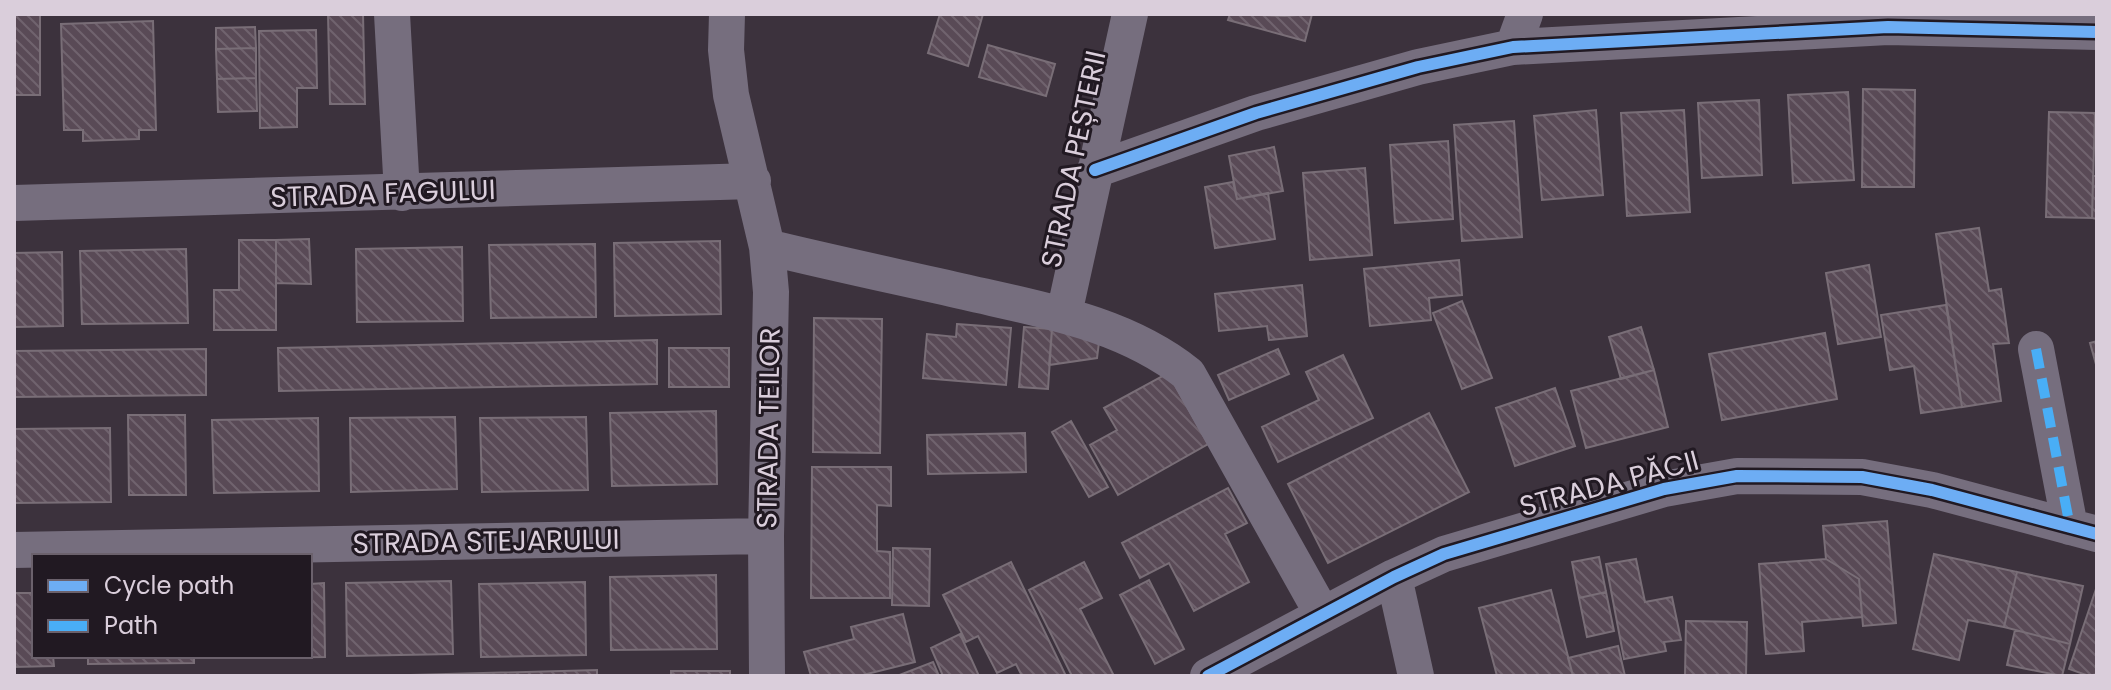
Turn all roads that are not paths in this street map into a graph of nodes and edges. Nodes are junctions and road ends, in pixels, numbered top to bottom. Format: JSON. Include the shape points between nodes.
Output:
{"nodes":[{"id":1,"x":392,"y":14,"type":"edge"},
{"id":2,"x":727,"y":14,"type":"edge"},
{"id":3,"x":1130,"y":14,"type":"edge"},
{"id":4,"x":1890,"y":21,"type":"edge"},
{"id":5,"x":1519,"y":31,"type":"edge"},
{"id":6,"x":2097,"y":32,"type":"edge"},
{"id":7,"x":1095,"y":170,"type":"junction"},
{"id":8,"x":753,"y":181,"type":"junction"},
{"id":9,"x":402,"y":193,"type":"junction"},
{"id":10,"x":14,"y":203,"type":"edge"},
{"id":11,"x":767,"y":247,"type":"junction"},
{"id":12,"x":1064,"y":314,"type":"junction"},
{"id":13,"x":2036,"y":349,"type":"dead end"},
{"id":14,"x":2084,"y":530,"type":"edge"},
{"id":15,"x":766,"y":536,"type":"junction"},
{"id":16,"x":14,"y":550,"type":"edge"},
{"id":17,"x":1394,"y":577,"type":"junction"},
{"id":18,"x":1323,"y":615,"type":"junction"},
{"id":19,"x":767,"y":676,"type":"edge"},
{"id":20,"x":1208,"y":676,"type":"edge"},
{"id":21,"x":1416,"y":676,"type":"edge"}],
"edges":[{"from":1,"to":9,"type":"street"},
{"from":2,"to":8,"type":"street","name":"STRADA TEILOR","via":[[731,95]]},
{"from":3,"to":7,"type":"street","name":"STRADA PEȘTERII"},
{"from":4,"to":5,"type":"street"},
{"from":4,"to":6,"type":"street"},
{"from":5,"to":7,"type":"street","via":[[1418,67],[1256,113]]},
{"from":7,"to":12,"type":"street","name":"STRADA PEȘTERII"},
{"from":8,"to":9,"type":"street","name":"STRADA FAGULUI"},
{"from":8,"to":11,"type":"street","name":"STRADA TEILOR"},
{"from":9,"to":10,"type":"street","name":"STRADA FAGULUI"},
{"from":11,"to":12,"type":"street"},
{"from":11,"to":15,"type":"street","name":"STRADA TEILOR","via":[[771,292]]},
{"from":12,"to":18,"type":"street","via":[[1137,340],[1188,374]]},
{"from":13,"to":14,"type":"street"},
{"from":14,"to":17,"type":"street","name":"STRADA PĂCII","via":[[1862,477],[1737,476],[1664,489],[1565,517],[1444,554]]},
{"from":15,"to":16,"type":"street","name":"STRADA STEJARULUI"},
{"from":15,"to":19,"type":"street","name":"STRADA TEILOR"},
{"from":17,"to":18,"type":"street","name":"STRADA PĂCII"},
{"from":17,"to":21,"type":"street"},
{"from":18,"to":20,"type":"street","name":"STRADA PĂCII"}]}
